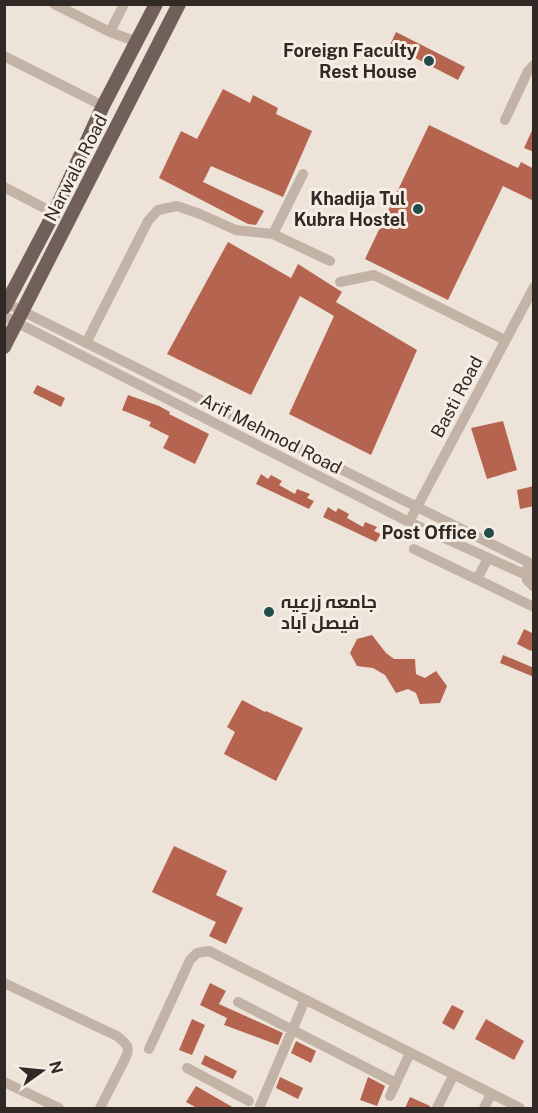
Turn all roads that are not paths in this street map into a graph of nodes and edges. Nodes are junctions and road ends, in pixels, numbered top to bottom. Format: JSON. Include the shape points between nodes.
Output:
{"nodes":[{"id":1,"x":54,"y":4,"type":"edge"},
{"id":2,"x":124,"y":4,"type":"edge"},
{"id":3,"x":156,"y":4,"type":"edge"},
{"id":4,"x":178,"y":4,"type":"edge"},
{"id":5,"x":110,"y":32,"type":"junction"},
{"id":6,"x":137,"y":42,"type":"junction"},
{"id":7,"x":4,"y":56,"type":"edge"},
{"id":8,"x":534,"y":65,"type":"edge"},
{"id":9,"x":103,"y":106,"type":"junction"},
{"id":10,"x":505,"y":120,"type":"dead end"},
{"id":11,"x":303,"y":174,"type":"dead end"},
{"id":12,"x":4,"y":187,"type":"edge"},
{"id":13,"x":54,"y":213,"type":"junction"},
{"id":14,"x":273,"y":234,"type":"junction"},
{"id":15,"x":330,"y":261,"type":"dead end"},
{"id":16,"x":340,"y":282,"type":"dead end"},
{"id":17,"x":534,"y":287,"type":"edge"},
{"id":18,"x":11,"y":312,"type":"edge"},
{"id":19,"x":506,"y":340,"type":"junction"},
{"id":20,"x":86,"y":343,"type":"junction"},
{"id":21,"x":4,"y":347,"type":"edge"},
{"id":22,"x":138,"y":368,"type":"junction"},
{"id":23,"x":131,"y":381,"type":"junction"},
{"id":24,"x":279,"y":439,"type":"junction"},
{"id":25,"x":272,"y":453,"type":"junction"},
{"id":26,"x":383,"y":490,"type":"junction"},
{"id":27,"x":376,"y":505,"type":"junction"},
{"id":28,"x":417,"y":507,"type":"junction"},
{"id":29,"x":409,"y":522,"type":"junction"},
{"id":30,"x":414,"y":549,"type":"dead end"},
{"id":31,"x":488,"y":558,"type":"junction"},
{"id":32,"x":533,"y":563,"type":"edge"},
{"id":33,"x":526,"y":575,"type":"junction"},
{"id":34,"x":477,"y":579,"type":"junction"},
{"id":35,"x":534,"y":587,"type":"edge"},
{"id":36,"x":534,"y":608,"type":"edge"},
{"id":37,"x":5,"y":984,"type":"edge"},
{"id":38,"x":305,"y":1000,"type":"junction"},
{"id":39,"x":238,"y":1002,"type":"dead end"},
{"id":40,"x":293,"y":1030,"type":"junction"},
{"id":41,"x":149,"y":1049,"type":"dead end"},
{"id":42,"x":410,"y":1053,"type":"junction"},
{"id":43,"x":187,"y":1068,"type":"dead end"},
{"id":44,"x":451,"y":1080,"type":"dead end"},
{"id":45,"x":4,"y":1082,"type":"edge"},
{"id":46,"x":396,"y":1083,"type":"junction"},
{"id":47,"x":491,"y":1094,"type":"junction"},
{"id":48,"x":390,"y":1096,"type":"dead end"},
{"id":49,"x":255,"y":1106,"type":"edge"},
{"id":50,"x":59,"y":1108,"type":"edge"},
{"id":51,"x":100,"y":1108,"type":"edge"},
{"id":52,"x":437,"y":1108,"type":"edge"},
{"id":53,"x":484,"y":1108,"type":"edge"},
{"id":54,"x":520,"y":1108,"type":"edge"}],
"edges":[{"from":1,"to":5,"type":"street"},
{"from":2,"to":5,"type":"street"},
{"from":3,"to":6,"type":"main road","name":"Narwala Road"},
{"from":4,"to":18,"type":"main road","name":"Narwala Road"},
{"from":5,"to":6,"type":"street"},
{"from":6,"to":9,"type":"main road","name":"Narwala Road"},
{"from":7,"to":9,"type":"street"},
{"from":8,"to":10,"type":"street"},
{"from":9,"to":13,"type":"main road","name":"Narwala Road"},
{"from":11,"to":14,"type":"street"},
{"from":12,"to":13,"type":"street"},
{"from":13,"to":18,"type":"main road","name":"Narwala Road"},
{"from":14,"to":15,"type":"street"},
{"from":14,"to":20,"type":"street","via":[[236,230],[177,206],[158,210],[148,221]]},
{"from":16,"to":19,"type":"street","via":[[374,275]]},
{"from":17,"to":19,"type":"street","name":"Basti Road"},
{"from":18,"to":20,"type":"street"},
{"from":18,"to":21,"type":"main road","name":"Narwala Road"},
{"from":18,"to":23,"type":"street","name":"Arif Mehmod Road"},
{"from":19,"to":28,"type":"street","name":"Basti Road"},
{"from":20,"to":22,"type":"street"},
{"from":22,"to":23,"type":"street"},
{"from":22,"to":24,"type":"street"},
{"from":23,"to":25,"type":"street","name":"Arif Mehmod Road"},
{"from":24,"to":25,"type":"street"},
{"from":24,"to":26,"type":"street"},
{"from":25,"to":27,"type":"street","name":"Arif Mehmod Road"},
{"from":26,"to":27,"type":"street"},
{"from":26,"to":28,"type":"street"},
{"from":27,"to":29,"type":"street","name":"Arif Mehmod Road"},
{"from":28,"to":29,"type":"street","name":"Basti Road"},
{"from":28,"to":32,"type":"street"},
{"from":29,"to":31,"type":"street","name":"Arif Mehmod Road"},
{"from":30,"to":34,"type":"street"},
{"from":31,"to":33,"type":"street","name":"Arif Mehmod Road"},
{"from":31,"to":34,"type":"street"},
{"from":32,"to":33,"type":"street"},
{"from":33,"to":35,"type":"street"},
{"from":34,"to":36,"type":"street"},
{"from":37,"to":51,"type":"street","via":[[127,1044],[129,1051]]},
{"from":38,"to":40,"type":"street"},
{"from":38,"to":41,"type":"street","via":[[209,951],[197,953],[190,960]]},
{"from":38,"to":42,"type":"street"},
{"from":39,"to":40,"type":"street"},
{"from":40,"to":46,"type":"street"},
{"from":40,"to":49,"type":"street"},
{"from":42,"to":46,"type":"street"},
{"from":42,"to":47,"type":"street"},
{"from":43,"to":49,"type":"street"},
{"from":44,"to":52,"type":"street"},
{"from":45,"to":50,"type":"street"},
{"from":46,"to":48,"type":"street"},
{"from":47,"to":53,"type":"street"},
{"from":47,"to":54,"type":"street"}]}
